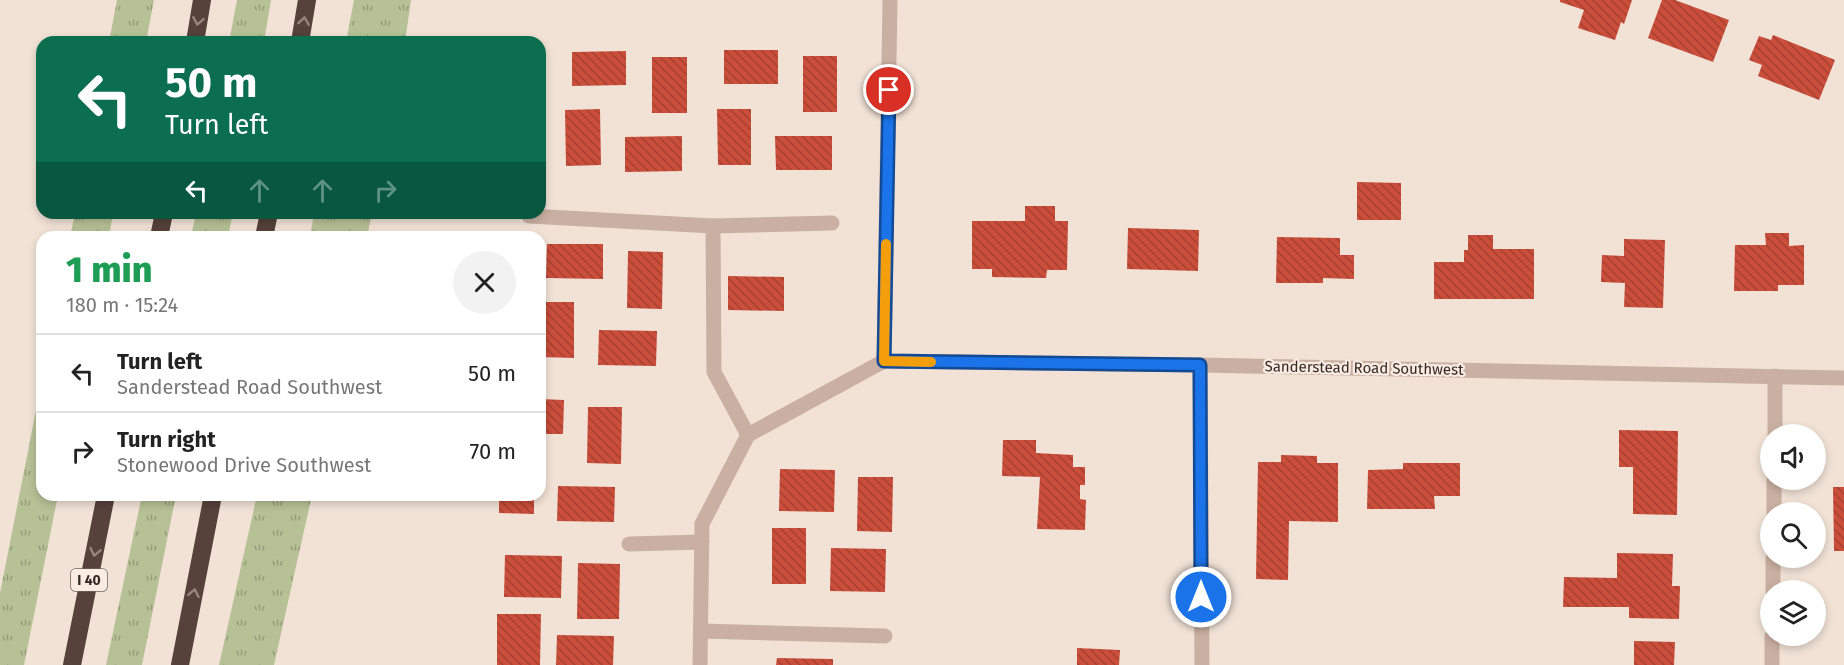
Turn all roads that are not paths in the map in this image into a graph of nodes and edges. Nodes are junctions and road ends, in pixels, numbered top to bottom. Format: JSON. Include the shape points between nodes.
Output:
{"nodes":[{"id":1,"x":202,"y":0,"type":"edge"},
{"id":2,"x":307,"y":0,"type":"edge"},
{"id":3,"x":890,"y":0,"type":"edge"},
{"id":4,"x":196,"y":36,"type":"edge"},
{"id":5,"x":301,"y":36,"type":"edge"},
{"id":6,"x":546,"y":217,"type":"edge"},
{"id":7,"x":832,"y":223,"type":"dead end"},
{"id":8,"x":713,"y":226,"type":"junction"},
{"id":9,"x":884,"y":361,"type":"junction"},
{"id":10,"x":1200,"y":365,"type":"junction"},
{"id":11,"x":1775,"y":376,"type":"junction"},
{"id":12,"x":1844,"y":378,"type":"edge"},
{"id":13,"x":1774,"y":424,"type":"edge"},
{"id":14,"x":748,"y":435,"type":"junction"},
{"id":15,"x":105,"y":501,"type":"edge"},
{"id":16,"x":212,"y":501,"type":"edge"},
{"id":17,"x":702,"y":542,"type":"junction"},
{"id":18,"x":629,"y":544,"type":"dead end"},
{"id":19,"x":701,"y":631,"type":"junction"},
{"id":20,"x":885,"y":636,"type":"dead end"},
{"id":21,"x":1772,"y":646,"type":"edge"},
{"id":22,"x":72,"y":665,"type":"edge"},
{"id":23,"x":180,"y":665,"type":"edge"},
{"id":24,"x":700,"y":665,"type":"edge"},
{"id":25,"x":1202,"y":665,"type":"edge"},
{"id":26,"x":1772,"y":665,"type":"edge"}],
"edges":[{"from":1,"to":4,"type":"highway","one_way":true},
{"from":5,"to":2,"type":"highway","one_way":true},
{"from":3,"to":9,"type":"street"},
{"from":6,"to":8,"type":"street"},
{"from":7,"to":8,"type":"street"},
{"from":8,"to":14,"type":"street","via":[[714,372]]},
{"from":9,"to":10,"type":"street","name":"Sanderstead Road Southwest"},
{"from":9,"to":14,"type":"street"},
{"from":10,"to":11,"type":"street","name":"Sanderstead Road Southwest"},
{"from":10,"to":25,"type":"street"},
{"from":11,"to":12,"type":"street","name":"Sanderstead Road Southwest"},
{"from":11,"to":13,"type":"street"},
{"from":14,"to":17,"type":"street","via":[[702,524]]},
{"from":15,"to":22,"type":"highway","number":"I 40","one_way":true},
{"from":23,"to":16,"type":"highway","one_way":true},
{"from":17,"to":18,"type":"street"},
{"from":17,"to":19,"type":"street"},
{"from":19,"to":20,"type":"street"},
{"from":19,"to":24,"type":"street"},
{"from":21,"to":26,"type":"street"}]}
